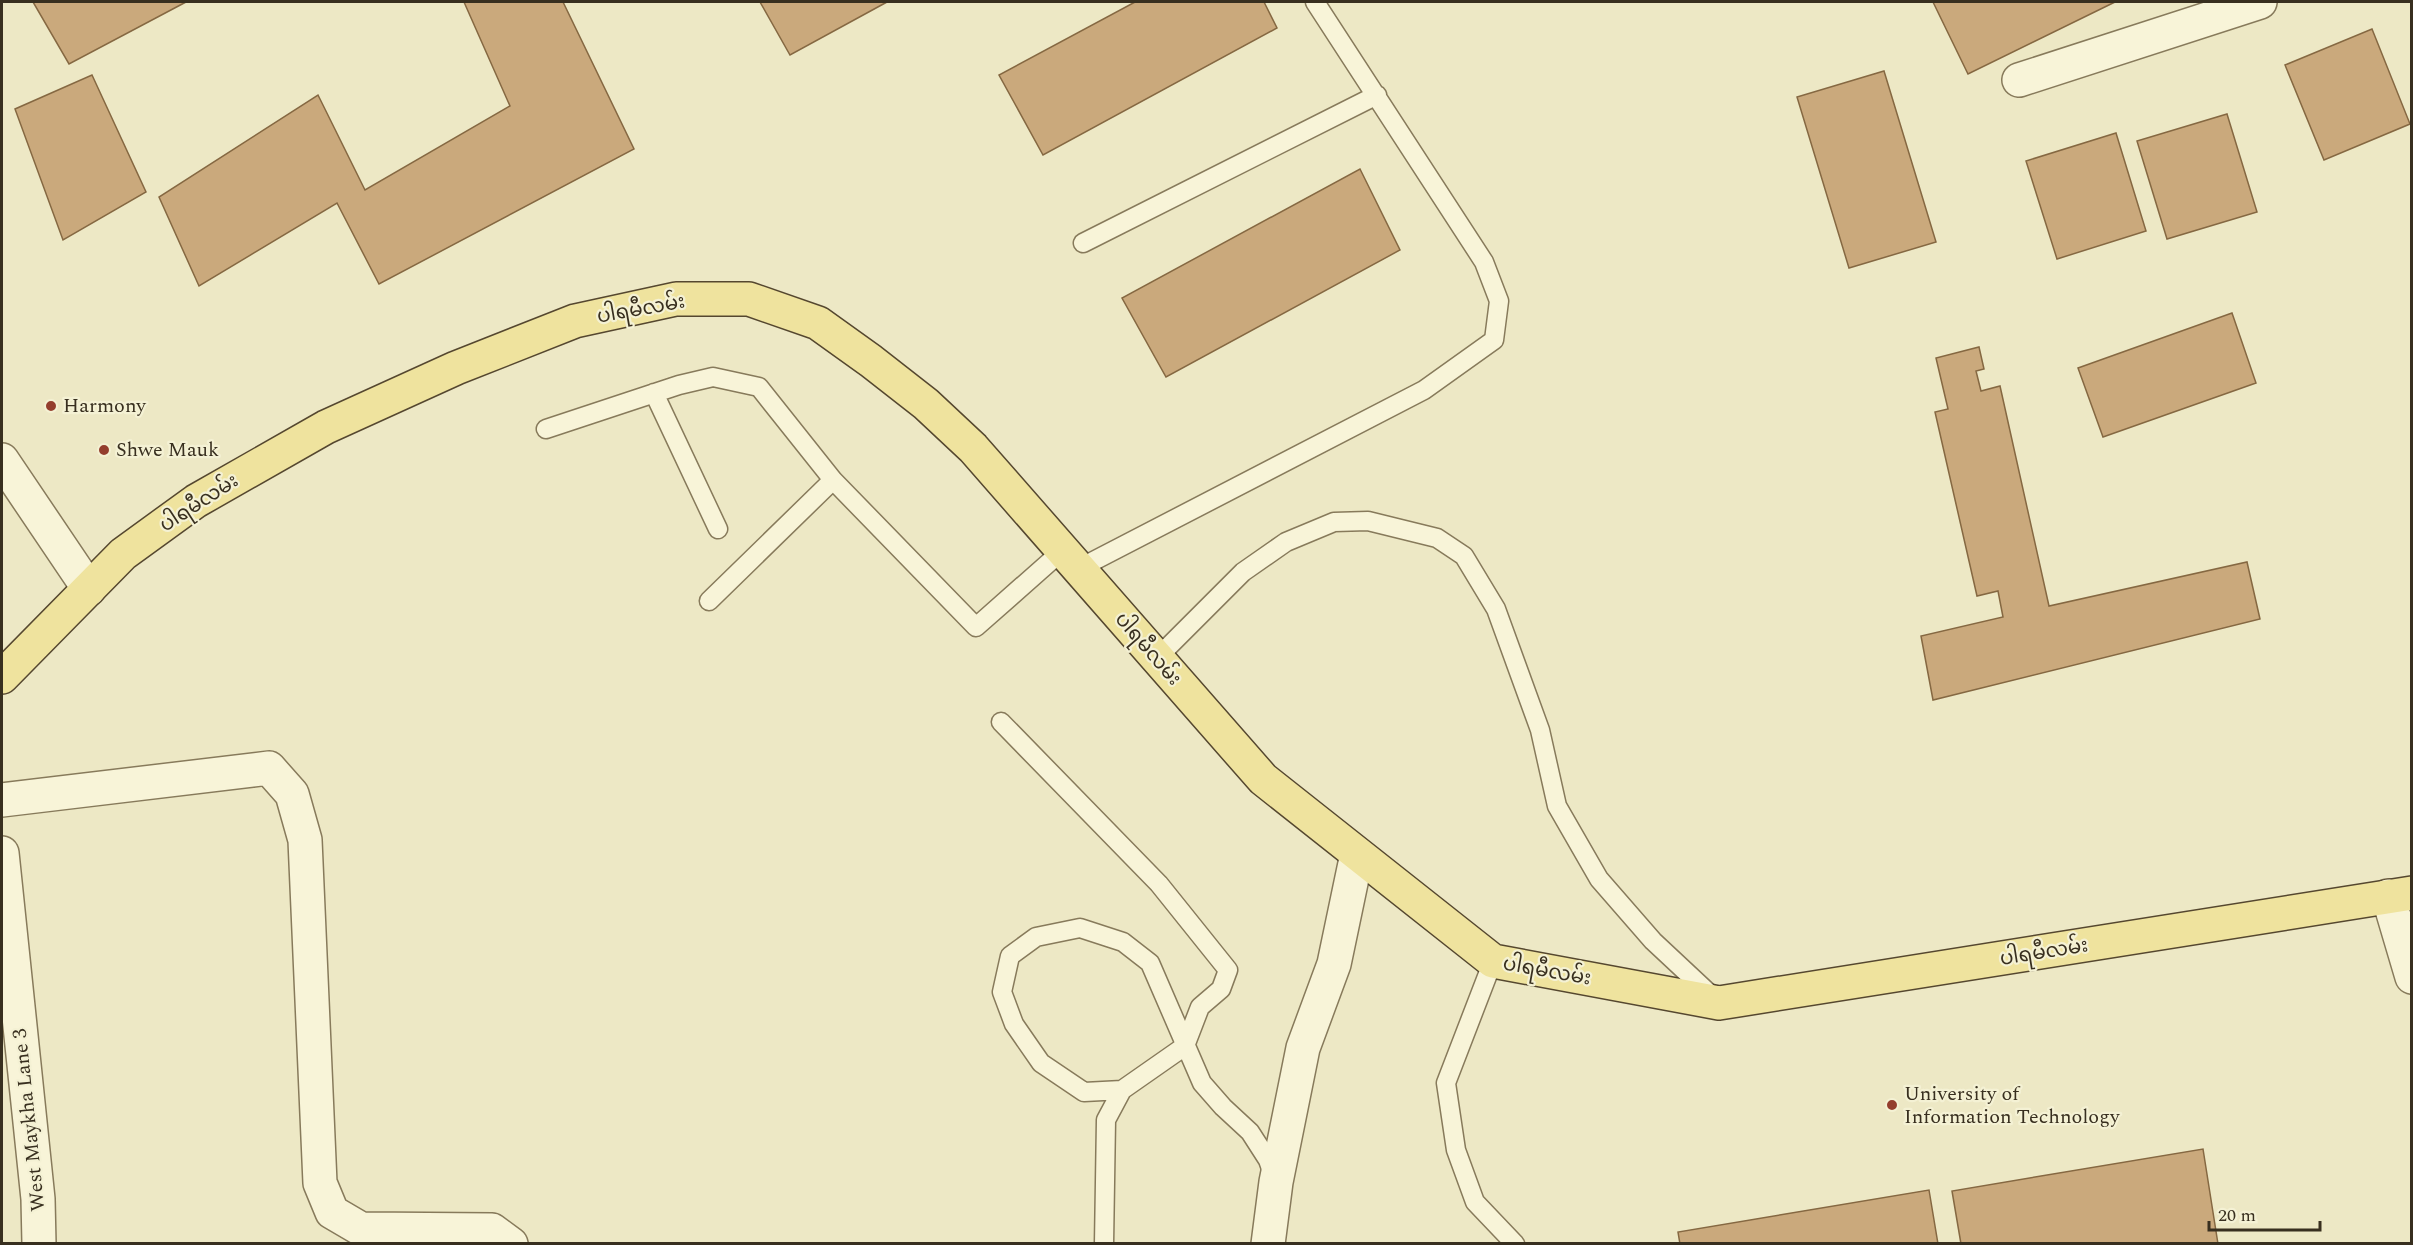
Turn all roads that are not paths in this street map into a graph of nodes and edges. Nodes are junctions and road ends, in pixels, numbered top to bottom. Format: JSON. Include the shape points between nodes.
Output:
{"nodes":[{"id":1,"x":1315,"y":2,"type":"edge"},
{"id":2,"x":2260,"y":2,"type":"edge"},
{"id":3,"x":2019,"y":80,"type":"dead end"},
{"id":4,"x":1377,"y":95,"type":"junction"},
{"id":5,"x":1083,"y":243,"type":"dead end"},
{"id":6,"x":654,"y":393,"type":"junction"},
{"id":7,"x":546,"y":429,"type":"dead end"},
{"id":8,"x":2,"y":460,"type":"edge"},
{"id":9,"x":833,"y":480,"type":"junction"},
{"id":10,"x":718,"y":530,"type":"dead end"},
{"id":11,"x":1070,"y":560,"type":"junction"},
{"id":12,"x":89,"y":589,"type":"junction"},
{"id":13,"x":709,"y":601,"type":"dead end"},
{"id":14,"x":1156,"y":659,"type":"junction"},
{"id":15,"x":2,"y":677,"type":"edge"},
{"id":16,"x":1001,"y":722,"type":"dead end"},
{"id":17,"x":2,"y":800,"type":"edge"},
{"id":18,"x":2,"y":853,"type":"edge"},
{"id":19,"x":1357,"y":854,"type":"junction"},
{"id":20,"x":2400,"y":894,"type":"edge"},
{"id":21,"x":1493,"y":961,"type":"junction"},
{"id":22,"x":2412,"y":977,"type":"edge"},
{"id":23,"x":1719,"y":1003,"type":"junction"},
{"id":24,"x":1185,"y":1046,"type":"junction"},
{"id":25,"x":1122,"y":1090,"type":"junction"},
{"id":26,"x":1276,"y":1182,"type":"junction"},
{"id":27,"x":39,"y":1244,"type":"edge"},
{"id":28,"x":511,"y":1244,"type":"edge"},
{"id":29,"x":1104,"y":1244,"type":"edge"},
{"id":30,"x":1268,"y":1244,"type":"edge"},
{"id":31,"x":1515,"y":1244,"type":"edge"}],
"edges":[{"from":1,"to":4,"type":"lane"},
{"from":2,"to":3,"type":"street"},
{"from":4,"to":5,"type":"lane"},
{"from":4,"to":11,"type":"lane","via":[[1485,262],[1499,301],[1494,340],[1424,390]]},
{"from":6,"to":7,"type":"lane"},
{"from":6,"to":9,"type":"lane","via":[[713,377],[759,387]]},
{"from":6,"to":10,"type":"lane"},
{"from":8,"to":12,"type":"street"},
{"from":9,"to":11,"type":"lane","via":[[976,627]]},
{"from":9,"to":13,"type":"lane"},
{"from":11,"to":12,"type":"main road","name":"ပါရမီလမ်း","via":[[973,448],[890,375],[818,324],[749,299],[676,299],[575,321],[456,368],[326,427],[196,501],[123,555]]},
{"from":11,"to":14,"type":"main road","name":"ပါရမီလမ်း"},
{"from":12,"to":15,"type":"main road","name":"ပါရမီလမ်း"},
{"from":14,"to":19,"type":"main road","name":"ပါရမီလမ်း","via":[[1263,779]]},
{"from":14,"to":23,"type":"lane","via":[[1243,572],[1286,542],[1334,522],[1368,521],[1437,538],[1464,556],[1496,609],[1540,730],[1557,806],[1599,879],[1653,941]]},
{"from":16,"to":24,"type":"lane","via":[[1159,884],[1228,970],[1221,989],[1200,1007]]},
{"from":17,"to":28,"type":"street","via":[[269,768],[292,794],[305,840],[320,1183],[332,1212],[361,1228],[492,1230]]},
{"from":18,"to":27,"type":"street","name":"West Maykha Lane 3","via":[[38,1199]]},
{"from":19,"to":21,"type":"main road","name":"ပါရမီလမ်း"},
{"from":19,"to":26,"type":"street","via":[[1334,964],[1303,1048]]},
{"from":20,"to":22,"type":"street"},
{"from":20,"to":23,"type":"main road","name":"ပါရမီလမ်း"},
{"from":21,"to":23,"type":"main road","name":"ပါရမီလမ်း"},
{"from":21,"to":31,"type":"lane","via":[[1446,1083],[1456,1150],[1475,1202]]},
{"from":24,"to":25,"type":"lane"},
{"from":24,"to":25,"type":"lane","via":[[1150,963],[1123,942],[1080,928],[1036,937],[1010,956],[1002,992],[1014,1024],[1041,1063],[1084,1092]]},
{"from":24,"to":26,"type":"lane","via":[[1202,1083],[1250,1132],[1268,1160]]},
{"from":25,"to":29,"type":"lane","via":[[1106,1120]]},
{"from":26,"to":30,"type":"street"}]}
